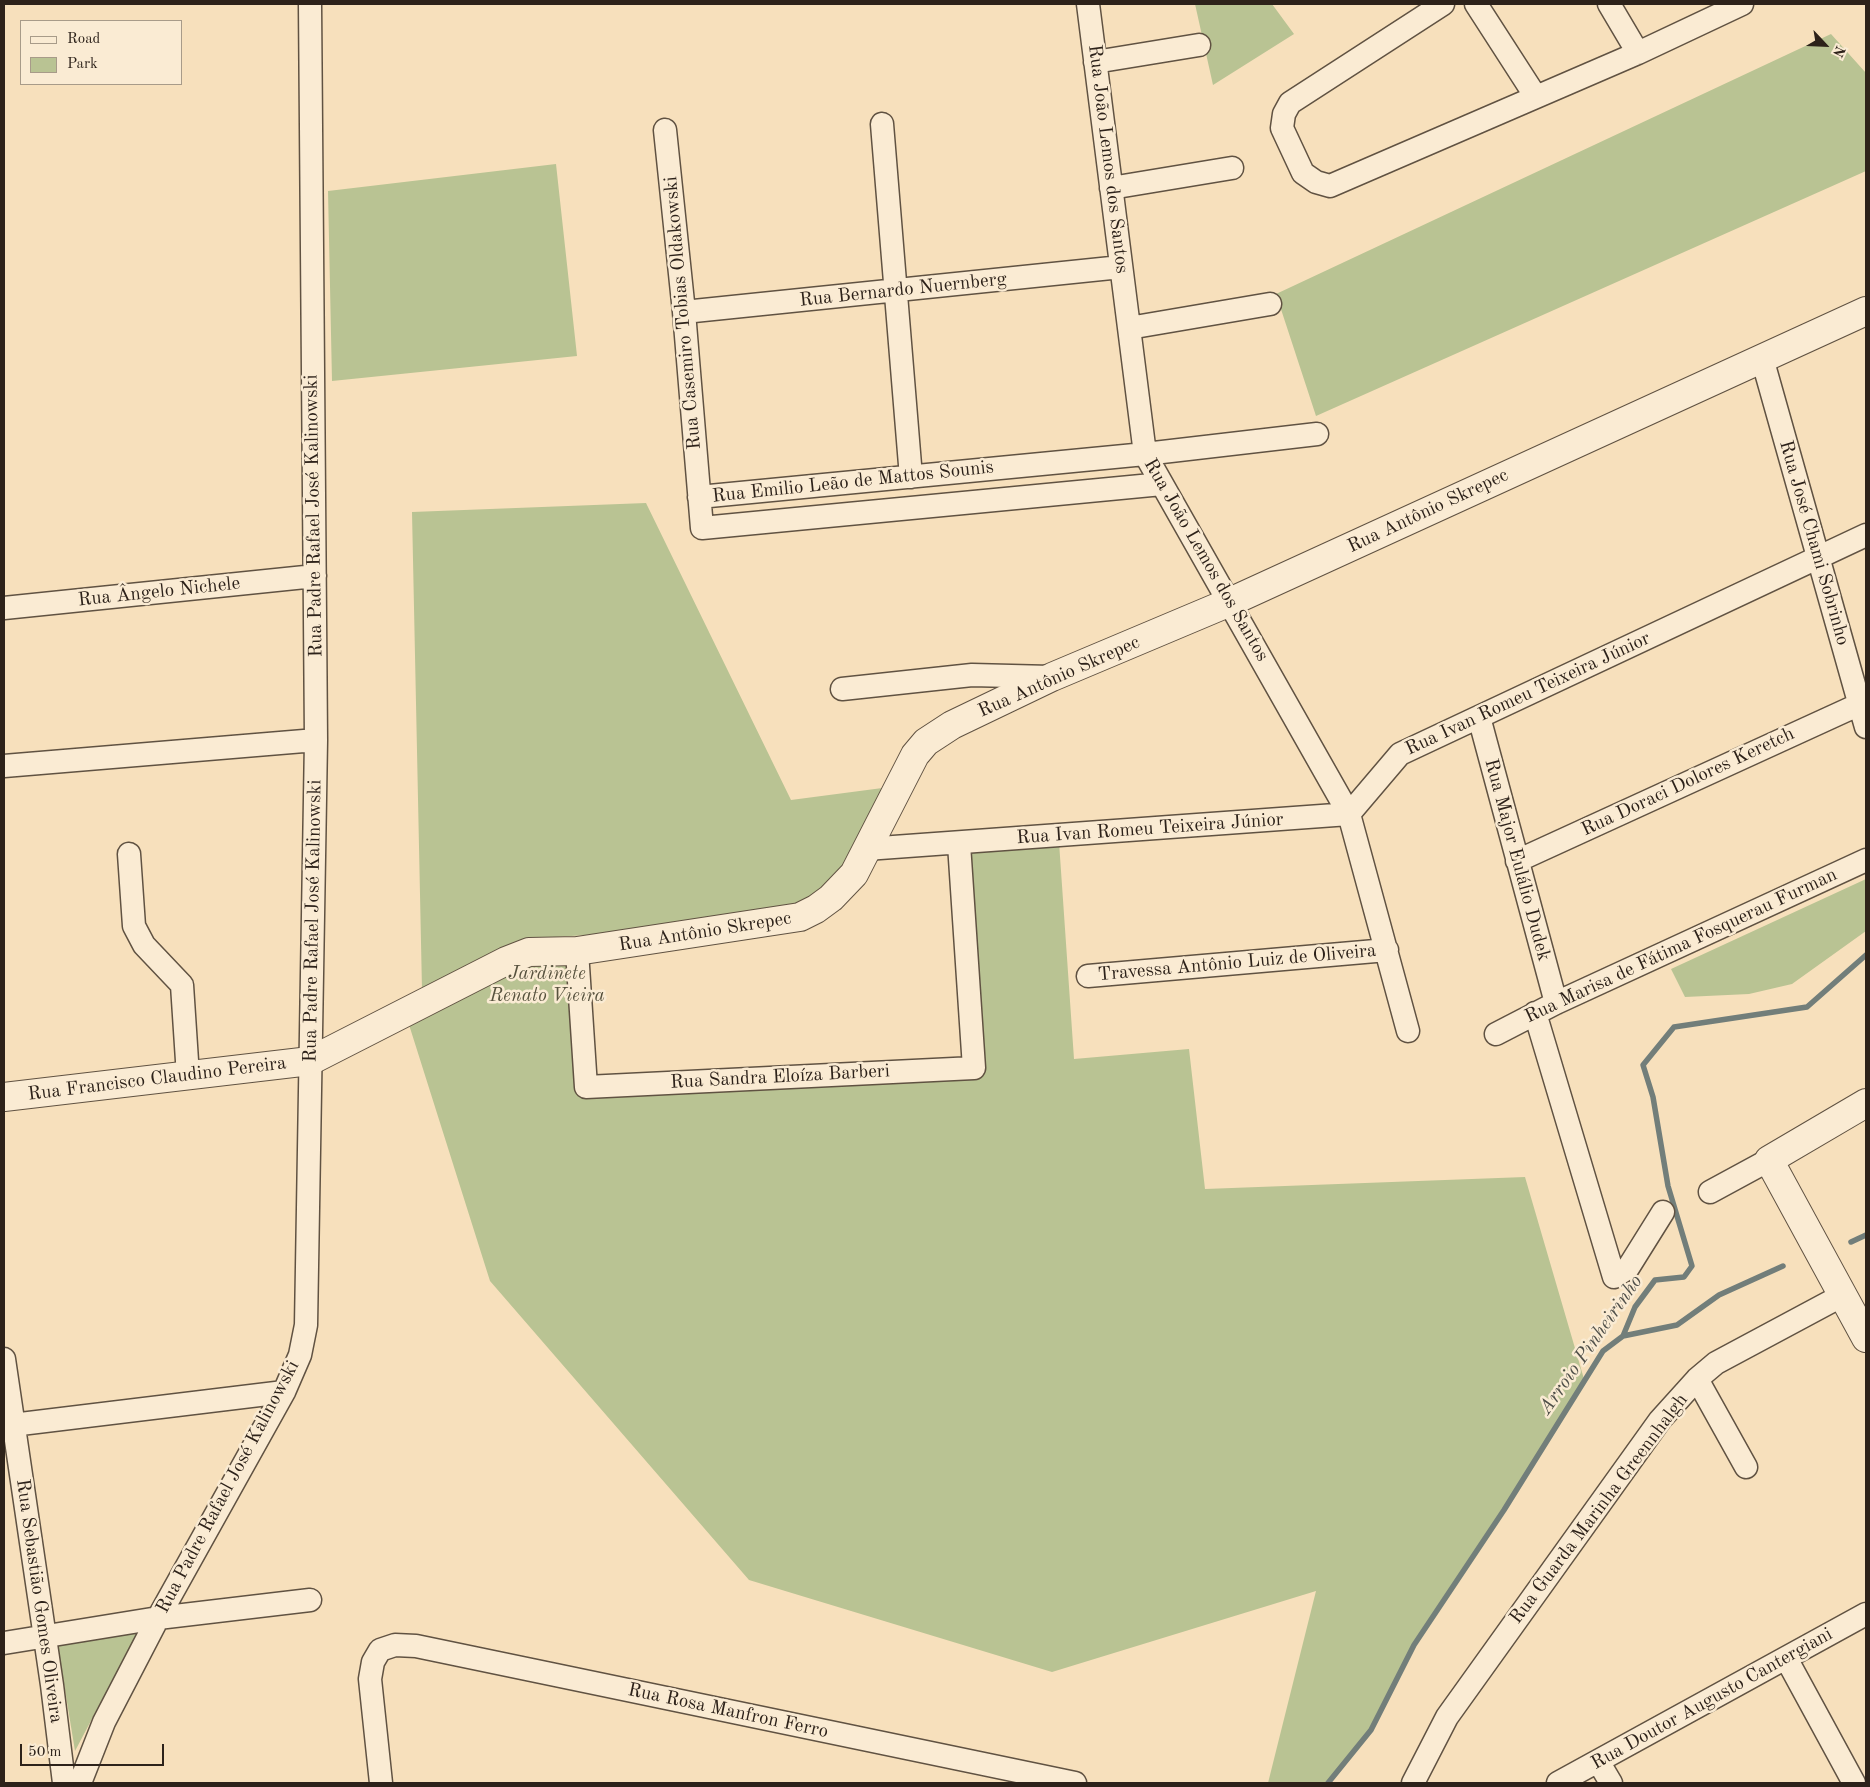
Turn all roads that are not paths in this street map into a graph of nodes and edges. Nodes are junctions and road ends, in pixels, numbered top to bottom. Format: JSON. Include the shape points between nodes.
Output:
{"nodes":[{"id":1,"x":310,"y":4,"type":"edge"},
{"id":2,"x":1088,"y":4,"type":"edge"},
{"id":3,"x":1443,"y":4,"type":"edge"},
{"id":4,"x":1476,"y":4,"type":"edge"},
{"id":5,"x":1609,"y":4,"type":"edge"},
{"id":6,"x":1742,"y":4,"type":"edge"},
{"id":7,"x":1198,"y":45,"type":"dead end"},
{"id":8,"x":1638,"y":52,"type":"junction"},
{"id":9,"x":1096,"y":62,"type":"junction"},
{"id":10,"x":1536,"y":97,"type":"junction"},
{"id":11,"x":882,"y":124,"type":"dead end"},
{"id":12,"x":665,"y":130,"type":"dead end"},
{"id":13,"x":1232,"y":168,"type":"dead end"},
{"id":14,"x":1111,"y":188,"type":"junction"},
{"id":15,"x":1121,"y":267,"type":"junction"},
{"id":16,"x":896,"y":290,"type":"junction"},
{"id":17,"x":1270,"y":304,"type":"dead end"},
{"id":18,"x":1866,"y":310,"type":"edge"},
{"id":19,"x":684,"y":312,"type":"junction"},
{"id":20,"x":1129,"y":328,"type":"junction"},
{"id":21,"x":1762,"y":358,"type":"junction"},
{"id":22,"x":1317,"y":434,"type":"dead end"},
{"id":23,"x":1144,"y":454,"type":"junction"},
{"id":24,"x":1002,"y":468,"type":"junction"},
{"id":25,"x":911,"y":477,"type":"junction"},
{"id":26,"x":1162,"y":484,"type":"junction"},
{"id":27,"x":699,"y":497,"type":"junction"},
{"id":28,"x":1005,"y":499,"type":"junction"},
{"id":29,"x":1866,"y":534,"type":"edge"},
{"id":30,"x":1818,"y":557,"type":"junction"},
{"id":31,"x":315,"y":576,"type":"junction"},
{"id":32,"x":1230,"y":602,"type":"junction"},
{"id":33,"x":4,"y":608,"type":"edge"},
{"id":34,"x":1052,"y":677,"type":"junction"},
{"id":35,"x":842,"y":689,"type":"dead end"},
{"id":36,"x":1860,"y":704,"type":"junction"},
{"id":37,"x":1478,"y":717,"type":"junction"},
{"id":38,"x":1866,"y":727,"type":"edge"},
{"id":39,"x":316,"y":740,"type":"junction"},
{"id":40,"x":4,"y":766,"type":"edge"},
{"id":41,"x":1348,"y":814,"type":"junction"},
{"id":42,"x":959,"y":844,"type":"junction"},
{"id":43,"x":866,"y":849,"type":"junction"},
{"id":44,"x":129,"y":854,"type":"dead end"},
{"id":45,"x":1866,"y":860,"type":"edge"},
{"id":46,"x":1517,"y":861,"type":"junction"},
{"id":47,"x":1387,"y":950,"type":"junction"},
{"id":48,"x":577,"y":951,"type":"junction"},
{"id":49,"x":1088,"y":976,"type":"dead end"},
{"id":50,"x":1556,"y":1003,"type":"junction"},
{"id":51,"x":1535,"y":1013,"type":"junction"},
{"id":52,"x":1408,"y":1031,"type":"dead end"},
{"id":53,"x":1496,"y":1034,"type":"dead end"},
{"id":54,"x":310,"y":1061,"type":"junction"},
{"id":55,"x":188,"y":1076,"type":"junction"},
{"id":56,"x":4,"y":1097,"type":"edge"},
{"id":57,"x":1866,"y":1103,"type":"edge"},
{"id":58,"x":1769,"y":1160,"type":"junction"},
{"id":59,"x":1710,"y":1192,"type":"dead end"},
{"id":60,"x":1663,"y":1212,"type":"dead end"},
{"id":61,"x":1843,"y":1295,"type":"junction"},
{"id":62,"x":1866,"y":1338,"type":"edge"},
{"id":63,"x":4,"y":1359,"type":"edge"},
{"id":64,"x":1697,"y":1379,"type":"junction"},
{"id":65,"x":284,"y":1392,"type":"junction"},
{"id":66,"x":9,"y":1425,"type":"edge"},
{"id":67,"x":1746,"y":1467,"type":"dead end"},
{"id":68,"x":310,"y":1600,"type":"dead end"},
{"id":69,"x":1866,"y":1614,"type":"edge"},
{"id":70,"x":158,"y":1618,"type":"junction"},
{"id":71,"x":45,"y":1637,"type":"junction"},
{"id":72,"x":4,"y":1643,"type":"edge"},
{"id":73,"x":1786,"y":1658,"type":"junction"},
{"id":74,"x":1598,"y":1761,"type":"junction"},
{"id":75,"x":64,"y":1783,"type":"edge"},
{"id":76,"x":80,"y":1783,"type":"edge"},
{"id":77,"x":381,"y":1783,"type":"edge"},
{"id":78,"x":1075,"y":1783,"type":"edge"},
{"id":79,"x":1413,"y":1783,"type":"edge"},
{"id":80,"x":1558,"y":1783,"type":"edge"},
{"id":81,"x":1611,"y":1783,"type":"edge"},
{"id":82,"x":1854,"y":1783,"type":"edge"}],
"edges":[{"from":1,"to":31,"type":"street","name":"Rua Padre Rafael José Kalinowski"},
{"from":2,"to":9,"type":"street","name":"Rua João Lemos dos Santos"},
{"from":3,"to":10,"type":"street","via":[[1290,103],[1282,128],[1303,173],[1330,186]]},
{"from":4,"to":10,"type":"street"},
{"from":5,"to":8,"type":"street"},
{"from":6,"to":8,"type":"street"},
{"from":7,"to":9,"type":"street"},
{"from":8,"to":10,"type":"street"},
{"from":9,"to":14,"type":"street","name":"Rua João Lemos dos Santos"},
{"from":11,"to":16,"type":"street"},
{"from":12,"to":19,"type":"street","name":"Rua Casemiro Tobias Oldakowski"},
{"from":13,"to":14,"type":"street"},
{"from":14,"to":15,"type":"street","name":"Rua João Lemos dos Santos"},
{"from":15,"to":16,"type":"street","name":"Rua Bernardo Nuernberg"},
{"from":15,"to":20,"type":"street","name":"Rua João Lemos dos Santos"},
{"from":16,"to":19,"type":"street","name":"Rua Bernardo Nuernberg"},
{"from":16,"to":25,"type":"street"},
{"from":17,"to":20,"type":"street"},
{"from":18,"to":21,"type":"street","name":"Rua Antônio Skrepec"},
{"from":19,"to":27,"type":"street","name":"Rua Casemiro Tobias Oldakowski"},
{"from":20,"to":23,"type":"street","name":"Rua João Lemos dos Santos"},
{"from":21,"to":30,"type":"street","name":"Rua José Chami Sobrinho"},
{"from":21,"to":32,"type":"street","name":"Rua Antônio Skrepec"},
{"from":22,"to":23,"type":"street","name":"Rua Emilio Leão de Mattos Sounis"},
{"from":23,"to":24,"type":"street","name":"Rua Emilio Leão de Mattos Sounis"},
{"from":23,"to":26,"type":"street","name":"Rua João Lemos dos Santos"},
{"from":24,"to":25,"type":"street","name":"Rua Emilio Leão de Mattos Sounis"},
{"from":24,"to":28,"type":"street"},
{"from":25,"to":27,"type":"street","name":"Rua Emilio Leão de Mattos Sounis"},
{"from":26,"to":28,"type":"street","name":"Rua Emilio Leão de Mattos Sounis"},
{"from":26,"to":32,"type":"street","name":"Rua João Lemos dos Santos"},
{"from":27,"to":28,"type":"street","name":"Rua Emilio Leão de Mattos Sounis","via":[[702,528]]},
{"from":29,"to":30,"type":"street","name":"Rua Ivan Romeu Teixeira Júnior"},
{"from":30,"to":36,"type":"street","name":"Rua José Chami Sobrinho"},
{"from":30,"to":37,"type":"street","name":"Rua Ivan Romeu Teixeira Júnior"},
{"from":31,"to":33,"type":"street","name":"Rua Ângelo Nichele"},
{"from":31,"to":39,"type":"street","name":"Rua Padre Rafael José Kalinowski"},
{"from":32,"to":34,"type":"street","name":"Rua Antônio Skrepec"},
{"from":32,"to":41,"type":"street","name":"Rua João Lemos dos Santos"},
{"from":34,"to":35,"type":"street","via":[[972,675]]},
{"from":34,"to":43,"type":"street","name":"Rua Antônio Skrepec","via":[[952,725],[926,742],[906,770]]},
{"from":36,"to":38,"type":"street","name":"Rua José Chami Sobrinho"},
{"from":36,"to":46,"type":"street","name":"Rua Doraci Dolores Keretch"},
{"from":37,"to":41,"type":"street","name":"Rua Ivan Romeu Teixeira Júnior","via":[[1400,754]]},
{"from":37,"to":46,"type":"street","name":"Rua Major Eulálio Dudek"},
{"from":39,"to":40,"type":"street"},
{"from":39,"to":54,"type":"street","name":"Rua Padre Rafael José Kalinowski"},
{"from":41,"to":42,"type":"street","name":"Rua Ivan Romeu Teixeira Júnior"},
{"from":41,"to":47,"type":"street","name":"Rua João Lemos dos Santos"},
{"from":42,"to":43,"type":"street","name":"Rua Ivan Romeu Teixeira Júnior"},
{"from":42,"to":48,"type":"street","name":"Rua Sandra Eloíza Barberi","via":[[974,1068],[586,1086]]},
{"from":43,"to":48,"type":"street","name":"Rua Antônio Skrepec","via":[[854,874],[843,886],[816,909],[800,917]]},
{"from":44,"to":55,"type":"street","via":[[134,926],[144,946],[182,984]]},
{"from":45,"to":50,"type":"street","name":"Rua Marisa de Fátima Fosquerau Furman"},
{"from":46,"to":50,"type":"street","name":"Rua Major Eulálio Dudek"},
{"from":47,"to":49,"type":"street","name":"Travessa Antônio Luiz de Oliveira"},
{"from":47,"to":52,"type":"street","name":"Rua João Lemos dos Santos"},
{"from":48,"to":54,"type":"street","name":"Rua Antônio Skrepec","via":[[529,952],[506,961]]},
{"from":50,"to":51,"type":"street","name":"Rua Marisa de Fátima Fosquerau Furman"},
{"from":51,"to":53,"type":"street","name":"Rua Marisa de Fátima Fosquerau Furman"},
{"from":51,"to":60,"type":"street","via":[[1614,1277],[1628,1268]]},
{"from":54,"to":55,"type":"street","name":"Rua Francisco Claudino Pereira"},
{"from":54,"to":65,"type":"street","name":"Rua Padre Rafael José Kalinowski","via":[[306,1325],[300,1355]]},
{"from":55,"to":56,"type":"street","name":"Rua Francisco Claudino Pereira"},
{"from":57,"to":58,"type":"street"},
{"from":58,"to":59,"type":"street"},
{"from":58,"to":61,"type":"street"},
{"from":61,"to":62,"type":"street"},
{"from":61,"to":64,"type":"street","name":"Rua Guarda Marinha Greennhalgh","via":[[1716,1363]]},
{"from":63,"to":66,"type":"street","name":"Rua Sebastião Gomes Oliveira"},
{"from":64,"to":67,"type":"street"},
{"from":64,"to":79,"type":"street","name":"Rua Guarda Marinha Greennhalgh","via":[[1660,1420],[1447,1717]]},
{"from":65,"to":66,"type":"street"},
{"from":65,"to":70,"type":"street","name":"Rua Padre Rafael José Kalinowski"},
{"from":66,"to":71,"type":"street","name":"Rua Sebastião Gomes Oliveira"},
{"from":68,"to":70,"type":"street"},
{"from":69,"to":73,"type":"street","name":"Rua Doutor Augusto Cantergiani"},
{"from":70,"to":71,"type":"street"},
{"from":70,"to":76,"type":"street","name":"Rua Padre Rafael José Kalinowski","via":[[104,1722]]},
{"from":71,"to":72,"type":"street"},
{"from":71,"to":75,"type":"street","name":"Rua Sebastião Gomes Oliveira"},
{"from":73,"to":74,"type":"street","name":"Rua Doutor Augusto Cantergiani"},
{"from":73,"to":82,"type":"street"},
{"from":74,"to":80,"type":"street","name":"Rua Doutor Augusto Cantergiani"},
{"from":74,"to":81,"type":"street"},
{"from":77,"to":78,"type":"street","name":"Rua Rosa Manfron Ferro","via":[[370,1679],[372,1662],[380,1650],[396,1645],[416,1646]]}]}
